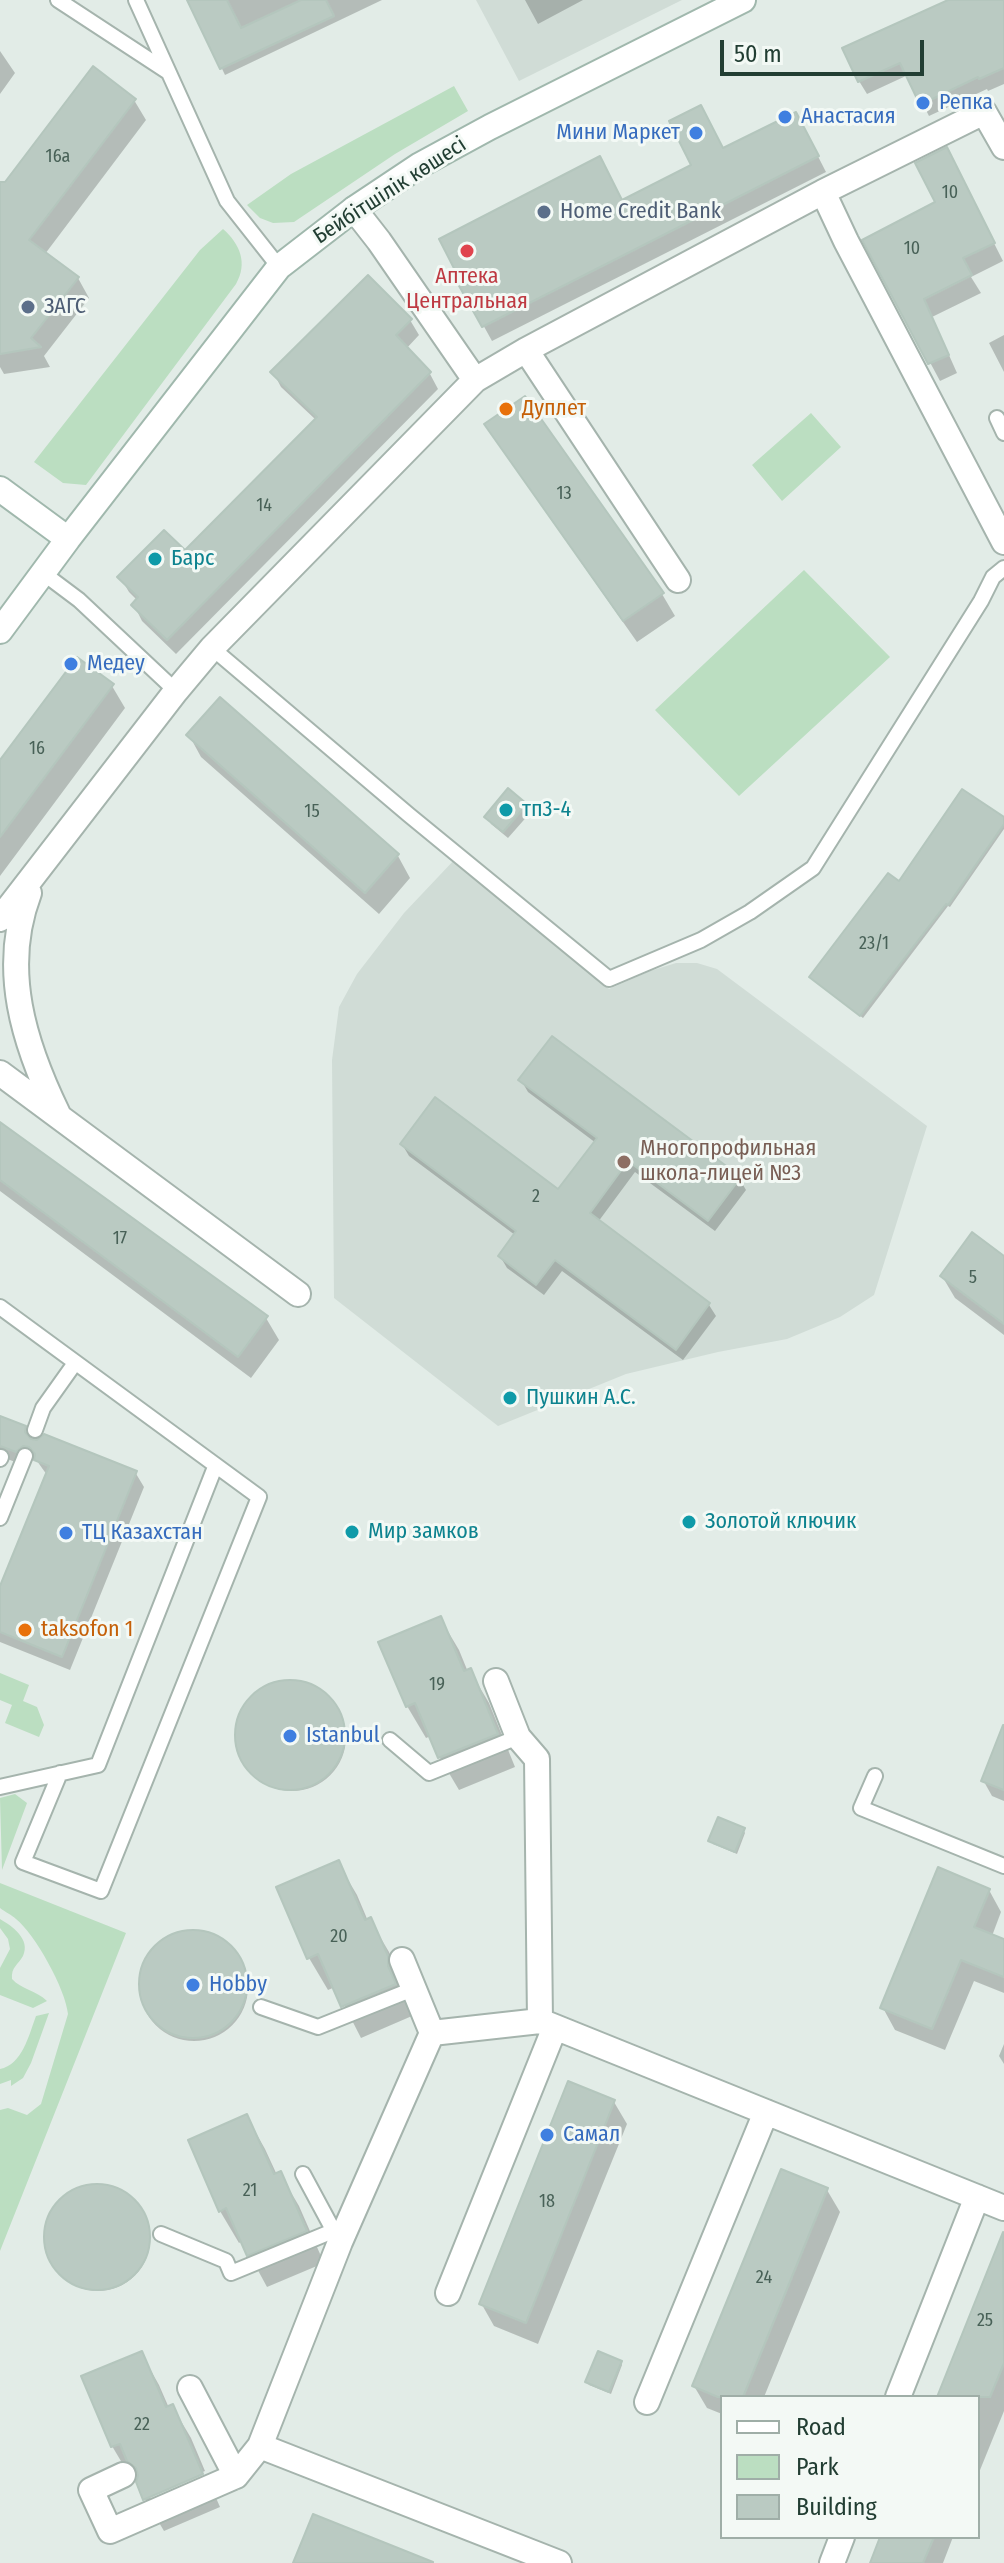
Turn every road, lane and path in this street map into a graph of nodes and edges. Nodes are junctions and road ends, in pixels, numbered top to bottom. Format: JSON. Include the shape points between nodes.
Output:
{"nodes":[{"id":1,"x":58,"y":0,"type":"edge"},
{"id":2,"x":136,"y":0,"type":"edge"},
{"id":3,"x":743,"y":0,"type":"edge"},
{"id":4,"x":168,"y":72,"type":"junction"},
{"id":5,"x":1004,"y":147,"type":"edge"},
{"id":6,"x":823,"y":192,"type":"junction"},
{"id":7,"x":354,"y":209,"type":"junction"},
{"id":8,"x":279,"y":267,"type":"junction"},
{"id":9,"x":526,"y":350,"type":"junction"},
{"id":10,"x":475,"y":380,"type":"junction"},
{"id":11,"x":997,"y":418,"type":"dead end"},
{"id":12,"x":1004,"y":433,"type":"edge"},
{"id":13,"x":0,"y":489,"type":"edge"},
{"id":14,"x":1001,"y":523,"type":"edge"},
{"id":15,"x":68,"y":539,"type":"junction"},
{"id":16,"x":1004,"y":568,"type":"edge"},
{"id":17,"x":43,"y":573,"type":"junction"},
{"id":18,"x":678,"y":580,"type":"dead end"},
{"id":19,"x":0,"y":631,"type":"edge"},
{"id":20,"x":212,"y":648,"type":"junction"},
{"id":21,"x":176,"y":691,"type":"junction"},
{"id":22,"x":39,"y":868,"type":"junction"},
{"id":23,"x":0,"y":919,"type":"edge"},
{"id":24,"x":0,"y":1073,"type":"edge"},
{"id":25,"x":58,"y":1116,"type":"junction"},
{"id":26,"x":298,"y":1294,"type":"dead end"},
{"id":27,"x":0,"y":1307,"type":"edge"},
{"id":28,"x":75,"y":1363,"type":"junction"},
{"id":29,"x":35,"y":1430,"type":"dead end"},
{"id":30,"x":25,"y":1456,"type":"dead end"},
{"id":31,"x":215,"y":1467,"type":"junction"},
{"id":32,"x":0,"y":1518,"type":"edge"},
{"id":33,"x":496,"y":1681,"type":"dead end"},
{"id":34,"x":518,"y":1737,"type":"junction"},
{"id":35,"x":390,"y":1740,"type":"dead end"},
{"id":36,"x":60,"y":1773,"type":"junction"},
{"id":37,"x":875,"y":1776,"type":"dead end"},
{"id":38,"x":0,"y":1787,"type":"edge"},
{"id":39,"x":1004,"y":1866,"type":"edge"},
{"id":40,"x":402,"y":1960,"type":"dead end"},
{"id":41,"x":413,"y":1989,"type":"junction"},
{"id":42,"x":261,"y":2007,"type":"dead end"},
{"id":43,"x":547,"y":2024,"type":"junction"},
{"id":44,"x":432,"y":2033,"type":"junction"},
{"id":45,"x":766,"y":2112,"type":"junction"},
{"id":46,"x":303,"y":2174,"type":"dead end"},
{"id":47,"x":977,"y":2197,"type":"junction"},
{"id":48,"x":1004,"y":2208,"type":"edge"},
{"id":49,"x":161,"y":2234,"type":"dead end"},
{"id":50,"x":336,"y":2236,"type":"junction"},
{"id":51,"x":448,"y":2293,"type":"dead end"},
{"id":52,"x":190,"y":2388,"type":"dead end"},
{"id":53,"x":899,"y":2395,"type":"edge"},
{"id":54,"x":647,"y":2402,"type":"dead end"},
{"id":55,"x":260,"y":2446,"type":"junction"},
{"id":56,"x":123,"y":2475,"type":"dead end"},
{"id":57,"x":236,"y":2476,"type":"junction"},
{"id":58,"x":841,"y":2539,"type":"edge"},
{"id":59,"x":559,"y":2563,"type":"edge"},
{"id":60,"x":832,"y":2563,"type":"edge"}],
"edges":[{"from":1,"to":4,"type":"lane"},
{"from":2,"to":4,"type":"lane"},
{"from":3,"to":7,"type":"street","name":"Бейбітшілік көшесі","via":[[490,127]]},
{"from":4,"to":8,"type":"lane","via":[[227,201]]},
{"from":5,"to":6,"type":"street","via":[[984,112]]},
{"from":6,"to":9,"type":"street"},
{"from":6,"to":14,"type":"street"},
{"from":7,"to":8,"type":"street","name":"Бейбітшілік көшесі"},
{"from":7,"to":10,"type":"street"},
{"from":8,"to":15,"type":"street","name":"Бейбітшілік көшесі"},
{"from":9,"to":10,"type":"street"},
{"from":9,"to":18,"type":"street"},
{"from":10,"to":20,"type":"street"},
{"from":11,"to":12,"type":"lane"},
{"from":13,"to":15,"type":"street"},
{"from":15,"to":17,"type":"street","name":"Бейбітшілік көшесі"},
{"from":16,"to":20,"type":"lane","via":[[993,577],[813,868],[701,940],[609,979]]},
{"from":17,"to":19,"type":"street","name":"Бейбітшілік көшесі"},
{"from":17,"to":21,"type":"lane"},
{"from":20,"to":21,"type":"street"},
{"from":21,"to":22,"type":"street"},
{"from":22,"to":23,"type":"street"},
{"from":22,"to":25,"type":"street","via":[[23,905],[13,967],[23,1028]]},
{"from":24,"to":25,"type":"street"},
{"from":25,"to":26,"type":"street"},
{"from":27,"to":28,"type":"lane"},
{"from":28,"to":29,"type":"lane","via":[[43,1408]]},
{"from":28,"to":31,"type":"lane"},
{"from":30,"to":32,"type":"lane"},
{"from":31,"to":36,"type":"lane","via":[[98,1765]]},
{"from":31,"to":36,"type":"lane","via":[[259,1497],[101,1891],[23,1862]]},
{"from":33,"to":34,"type":"street"},
{"from":34,"to":35,"type":"lane","via":[[429,1773]]},
{"from":34,"to":43,"type":"street","via":[[537,1759]]},
{"from":36,"to":38,"type":"lane"},
{"from":37,"to":39,"type":"lane","via":[[861,1808]]},
{"from":40,"to":41,"type":"street"},
{"from":41,"to":42,"type":"lane","via":[[318,2027]]},
{"from":41,"to":44,"type":"street"},
{"from":43,"to":44,"type":"street"},
{"from":43,"to":45,"type":"street"},
{"from":43,"to":51,"type":"street"},
{"from":44,"to":50,"type":"street"},
{"from":45,"to":47,"type":"street"},
{"from":45,"to":54,"type":"street"},
{"from":46,"to":50,"type":"lane"},
{"from":47,"to":48,"type":"street"},
{"from":47,"to":53,"type":"street"},
{"from":49,"to":50,"type":"lane","via":[[226,2261],[231,2273]]},
{"from":50,"to":55,"type":"street"},
{"from":52,"to":57,"type":"street"},
{"from":55,"to":57,"type":"street"},
{"from":55,"to":59,"type":"street"},
{"from":56,"to":57,"type":"street","via":[[91,2490],[110,2531]]},
{"from":58,"to":60,"type":"street"}]}
